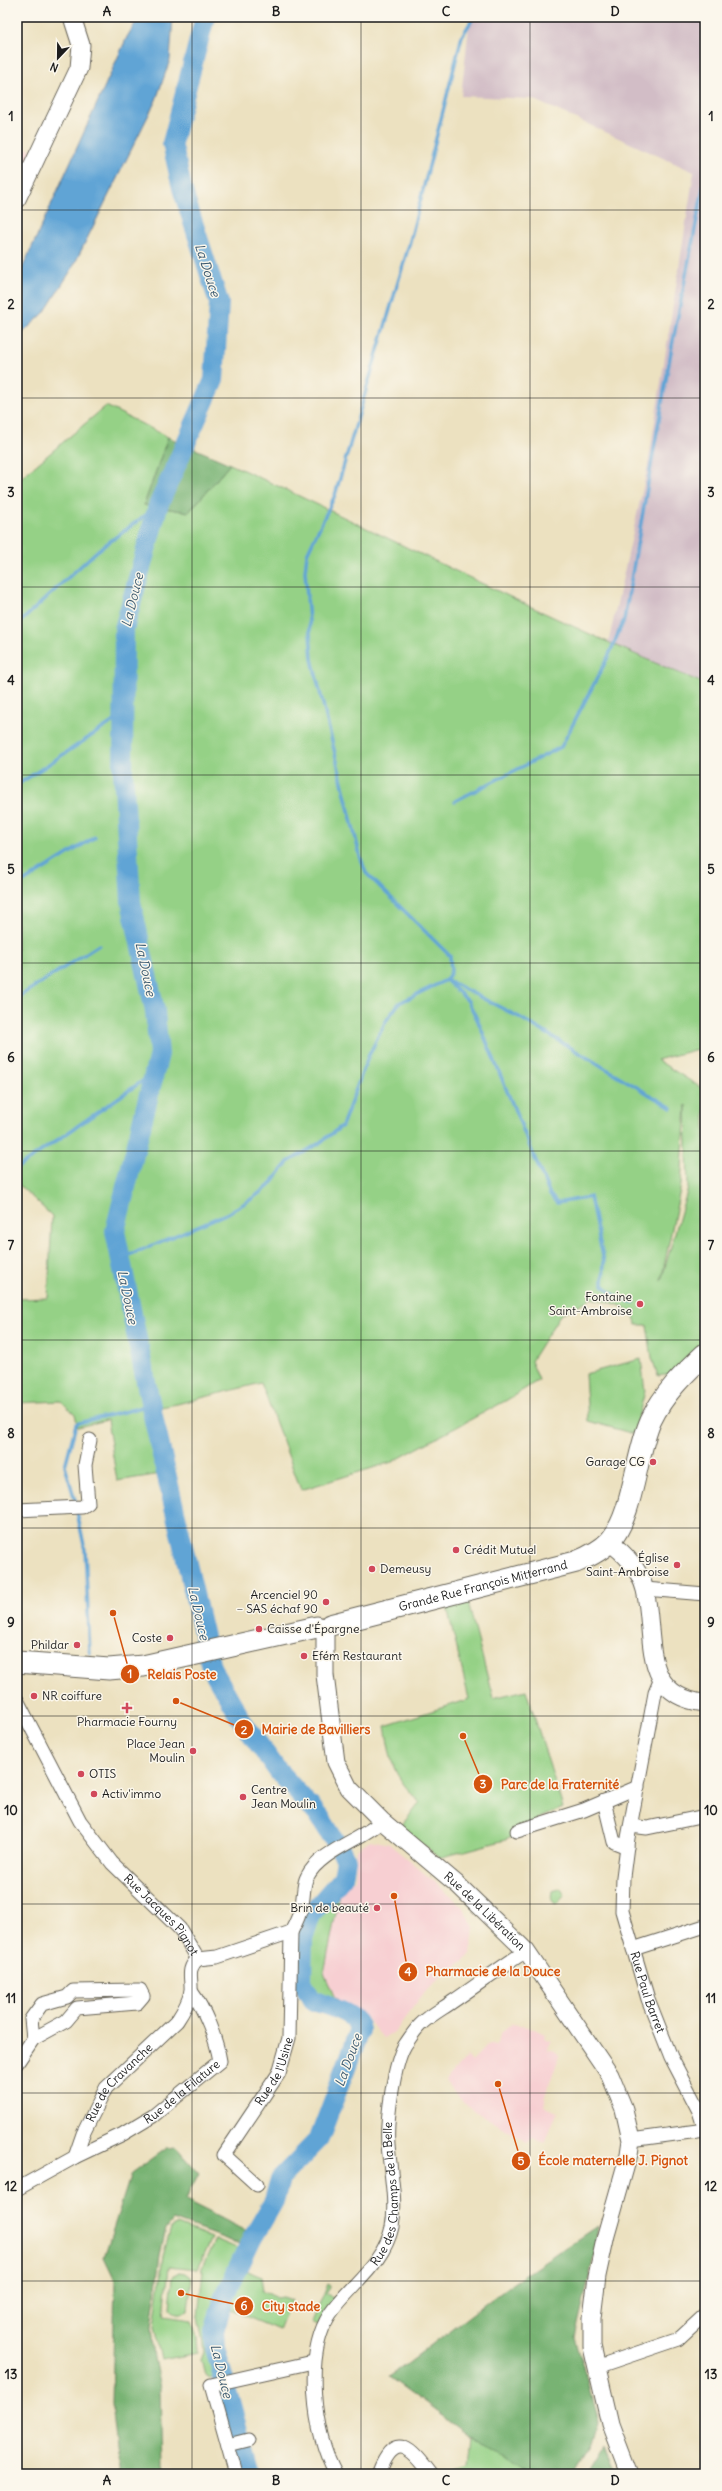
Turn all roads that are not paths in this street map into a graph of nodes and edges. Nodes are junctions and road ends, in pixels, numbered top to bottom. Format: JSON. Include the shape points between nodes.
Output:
{"nodes":[{"id":1,"x":72,"y":17,"type":"edge"},
{"id":2,"x":17,"y":199,"type":"edge"},
{"id":3,"x":705,"y":1354,"type":"edge"},
{"id":4,"x":90,"y":1440,"type":"dead end"},
{"id":5,"x":17,"y":1510,"type":"edge"},
{"id":6,"x":609,"y":1542,"type":"junction"},
{"id":7,"x":645,"y":1589,"type":"junction"},
{"id":8,"x":705,"y":1594,"type":"edge"},
{"id":9,"x":324,"y":1629,"type":"junction"},
{"id":10,"x":17,"y":1662,"type":"edge"},
{"id":11,"x":660,"y":1681,"type":"junction"},
{"id":12,"x":17,"y":1700,"type":"edge"},
{"id":13,"x":705,"y":1703,"type":"edge"},
{"id":14,"x":638,"y":1787,"type":"junction"},
{"id":15,"x":604,"y":1801,"type":"junction"},
{"id":16,"x":705,"y":1816,"type":"edge"},
{"id":17,"x":382,"y":1821,"type":"junction"},
{"id":18,"x":631,"y":1826,"type":"junction"},
{"id":19,"x":517,"y":1831,"type":"dead end"},
{"id":20,"x":627,"y":1846,"type":"junction"},
{"id":21,"x":705,"y":1926,"type":"edge"},
{"id":22,"x":291,"y":1932,"type":"junction"},
{"id":23,"x":633,"y":1949,"type":"junction"},
{"id":24,"x":526,"y":1951,"type":"junction"},
{"id":25,"x":198,"y":1959,"type":"junction"},
{"id":26,"x":191,"y":1991,"type":"junction"},
{"id":27,"x":33,"y":2039,"type":"junction"},
{"id":28,"x":17,"y":2063,"type":"edge"},
{"id":29,"x":705,"y":2130,"type":"edge"},
{"id":30,"x":631,"y":2140,"type":"junction"},
{"id":31,"x":75,"y":2157,"type":"junction"},
{"id":32,"x":257,"y":2184,"type":"dead end"},
{"id":33,"x":17,"y":2189,"type":"edge"},
{"id":34,"x":705,"y":2315,"type":"edge"},
{"id":35,"x":314,"y":2362,"type":"junction"},
{"id":36,"x":596,"y":2367,"type":"junction"},
{"id":37,"x":377,"y":2473,"type":"edge"},
{"id":38,"x":236,"y":2474,"type":"edge"},
{"id":39,"x":336,"y":2474,"type":"edge"},
{"id":40,"x":430,"y":2474,"type":"edge"},
{"id":41,"x":630,"y":2474,"type":"edge"}],
"edges":[{"from":1,"to":2,"type":"street","via":[[81,45],[79,68]]},
{"from":3,"to":6,"type":"main road","name":"Grande Rue François Mitterrand","via":[[676,1381],[657,1409],[643,1443],[619,1527]]},
{"from":4,"to":5,"type":"street","via":[[85,1465],[88,1503],[82,1507]]},
{"from":6,"to":7,"type":"street","via":[[631,1561]]},
{"from":6,"to":9,"type":"main road","name":"Grande Rue François Mitterrand","via":[[576,1562]]},
{"from":7,"to":8,"type":"street"},
{"from":7,"to":11,"type":"street","via":[[654,1661]]},
{"from":9,"to":10,"type":"main road","name":"Grande Rue François Mitterrand","via":[[143,1666],[109,1669]]},
{"from":9,"to":17,"type":"street","name":"Rue de la Libération","via":[[325,1675],[336,1762],[349,1788]]},
{"from":11,"to":13,"type":"street","via":[[684,1698]]},
{"from":11,"to":14,"type":"street","name":"Rue Paul Barret","via":[[655,1693]]},
{"from":12,"to":25,"type":"street","name":"Rue Jacques Pignot","via":[[80,1821],[112,1863],[180,1929]]},
{"from":14,"to":15,"type":"street"},
{"from":14,"to":18,"type":"street","name":"Rue Paul Barret"},
{"from":15,"to":19,"type":"street"},
{"from":15,"to":20,"type":"street","via":[[614,1842]]},
{"from":16,"to":18,"type":"street","via":[[648,1828]]},
{"from":17,"to":22,"type":"street","via":[[371,1831],[349,1842],[312,1867],[306,1878],[302,1905]]},
{"from":17,"to":24,"type":"street","name":"Rue de la Libération","via":[[458,1884]]},
{"from":18,"to":20,"type":"street","name":"Rue Paul Barret"},
{"from":20,"to":23,"type":"street","name":"Rue Paul Barret","via":[[622,1911]]},
{"from":21,"to":23,"type":"street"},
{"from":22,"to":25,"type":"street","name":"Rue Jacques Pignot","via":[[217,1957]]},
{"from":22,"to":32,"type":"street","name":"Rue de l'Usine","via":[[289,2038],[279,2073],[224,2155]]},
{"from":23,"to":29,"type":"street","name":"Rue Paul Barret","via":[[648,1999],[671,2057],[699,2111]]},
{"from":24,"to":30,"type":"street","name":"Rue de la Libération","via":[[610,2075],[624,2109]]},
{"from":24,"to":35,"type":"street","name":"Rue des Champs de la Belle","via":[[421,2024],[404,2046],[396,2066],[388,2142],[393,2202],[392,2226],[387,2244],[373,2266],[331,2314],[320,2333]]},
{"from":25,"to":26,"type":"street","name":"Rue de Cravanche","via":[[191,1965],[189,1974]]},
{"from":26,"to":31,"type":"street","name":"Rue de Cravanche","via":[[178,2021],[106,2088],[83,2134]]},
{"from":26,"to":31,"type":"street","name":"Rue de la Filature","via":[[218,2050],[220,2061],[153,2116]]},
{"from":27,"to":27,"type":"street","via":[[31,2020],[42,2004],[67,1997],[73,1991],[140,1990],[143,1996],[137,2003],[77,2008],[66,2021]]},
{"from":27,"to":28,"type":"street"},
{"from":29,"to":30,"type":"street"},
{"from":30,"to":36,"type":"street","name":"Rue de la Libération","via":[[626,2169],[606,2235],[597,2276],[592,2318],[592,2346]]},
{"from":31,"to":33,"type":"street"},
{"from":34,"to":36,"type":"street","via":[[679,2339]]},
{"from":35,"to":38,"type":"street","via":[[210,2385],[238,2443]]},
{"from":35,"to":39,"type":"street","name":"Rue des Champs de la Belle","via":[[321,2436]]},
{"from":36,"to":41,"type":"street","name":"Rue de la Libération","via":[[610,2424]]},
{"from":37,"to":40,"type":"street","via":[[386,2454],[394,2449],[404,2448],[414,2453]]}]}
